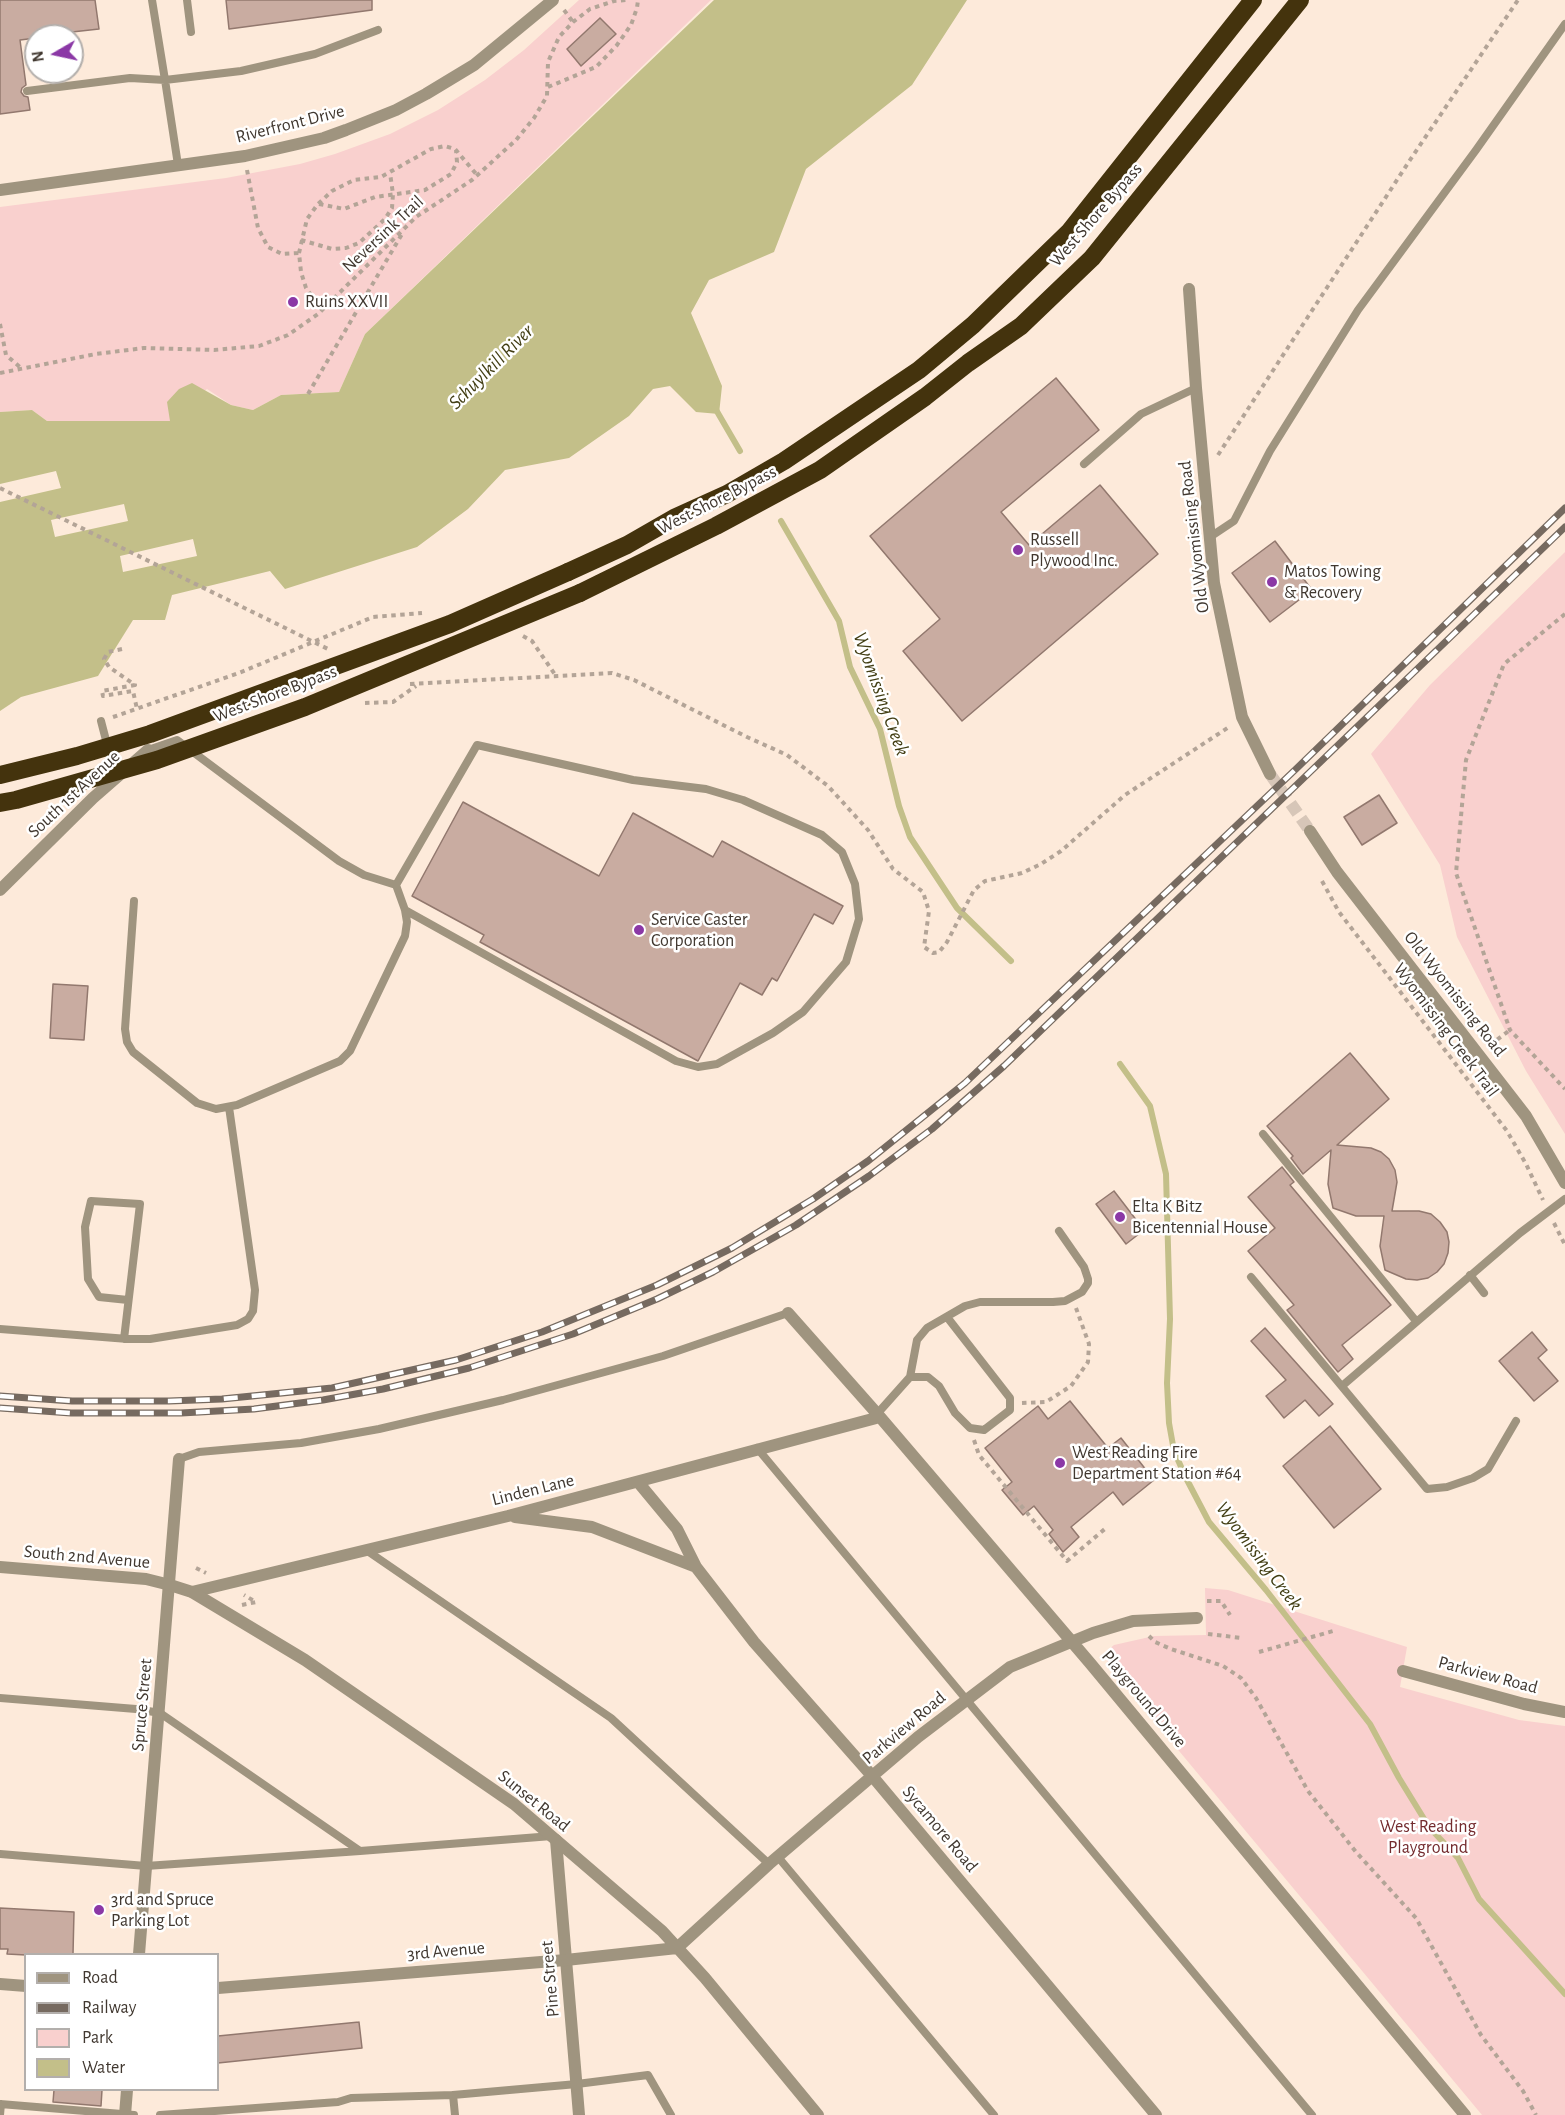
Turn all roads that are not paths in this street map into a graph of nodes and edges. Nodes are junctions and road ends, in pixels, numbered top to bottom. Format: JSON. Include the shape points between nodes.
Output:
{"nodes":[{"id":1,"x":152,"y":0,"type":"edge"},
{"id":2,"x":187,"y":0,"type":"edge"},
{"id":3,"x":553,"y":0,"type":"edge"},
{"id":4,"x":1253,"y":0,"type":"edge"},
{"id":5,"x":1300,"y":0,"type":"edge"},
{"id":6,"x":1565,"y":24,"type":"edge"},
{"id":7,"x":378,"y":30,"type":"dead end"},
{"id":8,"x":191,"y":32,"type":"dead end"},
{"id":9,"x":165,"y":80,"type":"junction"},
{"id":10,"x":27,"y":91,"type":"dead end"},
{"id":11,"x":178,"y":165,"type":"junction"},
{"id":12,"x":0,"y":190,"type":"edge"},
{"id":13,"x":1189,"y":288,"type":"dead end"},
{"id":14,"x":1196,"y":388,"type":"junction"},
{"id":15,"x":1084,"y":464,"type":"dead end"},
{"id":16,"x":1210,"y":537,"type":"junction"},
{"id":17,"x":101,"y":721,"type":"dead end"},
{"id":18,"x":148,"y":750,"type":"joint"},
{"id":19,"x":1270,"y":774,"type":"tunnel mouth"},
{"id":20,"x":0,"y":775,"type":"edge"},
{"id":21,"x":116,"y":778,"type":"junction"},
{"id":22,"x":0,"y":803,"type":"edge"},
{"id":23,"x":1310,"y":831,"type":"tunnel mouth"},
{"id":24,"x":396,"y":885,"type":"junction"},
{"id":25,"x":0,"y":890,"type":"edge"},
{"id":26,"x":134,"y":901,"type":"dead end"},
{"id":27,"x":405,"y":910,"type":"junction"},
{"id":28,"x":229,"y":1107,"type":"junction"},
{"id":29,"x":1263,"y":1134,"type":"dead end"},
{"id":30,"x":1565,"y":1183,"type":"edge"},
{"id":31,"x":1565,"y":1199,"type":"edge"},
{"id":32,"x":1059,"y":1231,"type":"dead end"},
{"id":33,"x":1470,"y":1275,"type":"junction"},
{"id":34,"x":1251,"y":1277,"type":"dead end"},
{"id":35,"x":1485,"y":1293,"type":"dead end"},
{"id":36,"x":128,"y":1300,"type":"junction"},
{"id":37,"x":788,"y":1313,"type":"joint"},
{"id":38,"x":946,"y":1317,"type":"junction"},
{"id":39,"x":1416,"y":1321,"type":"junction"},
{"id":40,"x":0,"y":1329,"type":"edge"},
{"id":41,"x":124,"y":1339,"type":"junction"},
{"id":42,"x":910,"y":1377,"type":"junction"},
{"id":43,"x":1342,"y":1386,"type":"junction"},
{"id":44,"x":878,"y":1415,"type":"junction"},
{"id":45,"x":1516,"y":1421,"type":"dead end"},
{"id":46,"x":757,"y":1448,"type":"junction"},
{"id":47,"x":179,"y":1459,"type":"joint"},
{"id":48,"x":638,"y":1482,"type":"junction"},
{"id":49,"x":508,"y":1516,"type":"junction"},
{"id":50,"x":366,"y":1550,"type":"junction"},
{"id":51,"x":0,"y":1567,"type":"edge"},
{"id":52,"x":696,"y":1567,"type":"junction"},
{"id":53,"x":170,"y":1585,"type":"junction"},
{"id":54,"x":192,"y":1592,"type":"junction"},
{"id":55,"x":1197,"y":1618,"type":"dead end"},
{"id":56,"x":1071,"y":1642,"type":"junction"},
{"id":57,"x":1403,"y":1671,"type":"dead end"},
{"id":58,"x":0,"y":1698,"type":"edge"},
{"id":59,"x":966,"y":1699,"type":"junction"},
{"id":60,"x":1565,"y":1712,"type":"edge"},
{"id":61,"x":160,"y":1713,"type":"junction"},
{"id":62,"x":873,"y":1777,"type":"junction"},
{"id":63,"x":554,"y":1838,"type":"junction"},
{"id":64,"x":360,"y":1851,"type":"junction"},
{"id":65,"x":0,"y":1854,"type":"edge"},
{"id":66,"x":774,"y":1860,"type":"junction"},
{"id":67,"x":146,"y":1866,"type":"junction"},
{"id":68,"x":677,"y":1948,"type":"junction"},
{"id":69,"x":139,"y":1953,"type":"edge"},
{"id":70,"x":566,"y":1960,"type":"junction"},
{"id":71,"x":0,"y":1984,"type":"edge"},
{"id":72,"x":24,"y":1986,"type":"edge"},
{"id":73,"x":219,"y":1988,"type":"edge"},
{"id":74,"x":577,"y":2084,"type":"junction"},
{"id":75,"x":127,"y":2091,"type":"edge"},
{"id":76,"x":453,"y":2095,"type":"junction"},
{"id":77,"x":0,"y":2104,"type":"edge"},
{"id":78,"x":249,"y":2112,"type":"edge"},
{"id":79,"x":0,"y":2115,"type":"edge"},
{"id":80,"x":128,"y":2115,"type":"edge"},
{"id":81,"x":160,"y":2115,"type":"edge"},
{"id":82,"x":455,"y":2115,"type":"edge"},
{"id":83,"x":579,"y":2115,"type":"edge"},
{"id":84,"x":671,"y":2115,"type":"edge"},
{"id":85,"x":818,"y":2115,"type":"edge"},
{"id":86,"x":994,"y":2115,"type":"edge"},
{"id":87,"x":1156,"y":2115,"type":"edge"},
{"id":88,"x":1312,"y":2115,"type":"edge"},
{"id":89,"x":1465,"y":2115,"type":"edge"}],
"edges":[{"from":1,"to":9,"type":"lane"},
{"from":2,"to":8,"type":"lane"},
{"from":3,"to":11,"type":"street","name":"Riverfront Drive","via":[[474,65],[406,105],[324,138],[245,156]]},
{"from":4,"to":20,"type":"highway","name":"West Shore Bypass","bridge":true,"via":[[1069,232],[973,325],[919,370],[784,461],[627,545],[450,624],[160,730]]},
{"from":5,"to":22,"type":"highway","name":"West Shore Bypass","bridge":true,"via":[[1092,258],[1021,326],[820,470],[580,592],[305,707],[157,760]]},
{"from":6,"to":16,"type":"lane","via":[[1358,310],[1270,451],[1234,521]]},
{"from":7,"to":9,"type":"lane","via":[[315,54],[273,64]]},
{"from":9,"to":10,"type":"lane","via":[[130,78]]},
{"from":9,"to":11,"type":"lane"},
{"from":11,"to":12,"type":"street","name":"Riverfront Drive"},
{"from":13,"to":14,"type":"street","name":"Old Wyomissing Road"},
{"from":14,"to":15,"type":"lane","via":[[1141,414]]},
{"from":14,"to":16,"type":"street","name":"Old Wyomissing Road"},
{"from":16,"to":19,"type":"street","name":"Old Wyomissing Road","via":[[1214,583],[1242,717]]},
{"from":17,"to":21,"type":"lane"},
{"from":18,"to":21,"type":"street","name":"South 1st Avenue"},
{"from":18,"to":24,"type":"lane","via":[[177,740],[339,861],[364,875]]},
{"from":21,"to":25,"type":"street","name":"South 1st Avenue"},
{"from":23,"to":30,"type":"street","name":"Old Wyomissing Road","via":[[1337,872],[1526,1116]]},
{"from":24,"to":27,"type":"lane"},
{"from":24,"to":27,"type":"lane","via":[[477,745],[633,780],[706,789],[743,800],[822,835],[842,852],[855,884],[859,919],[846,962],[803,1012],[717,1064],[698,1067],[676,1061]]},
{"from":26,"to":28,"type":"lane","via":[[127,1042],[133,1052],[197,1103],[216,1109]]},
{"from":27,"to":28,"type":"lane","via":[[405,936],[350,1051],[340,1061]]},
{"from":28,"to":41,"type":"lane","via":[[255,1290],[253,1311],[237,1325],[150,1339]]},
{"from":29,"to":39,"type":"lane"},
{"from":31,"to":33,"type":"lane"},
{"from":32,"to":38,"type":"lane","via":[[1084,1267],[1087,1286],[1072,1297],[1053,1302],[980,1302]]},
{"from":33,"to":35,"type":"lane"},
{"from":33,"to":39,"type":"lane"},
{"from":34,"to":43,"type":"lane"},
{"from":36,"to":36,"type":"lane","via":[[140,1204],[91,1201],[85,1227],[88,1279],[99,1297]]},
{"from":36,"to":41,"type":"lane"},
{"from":37,"to":44,"type":"street","name":"Playground Drive"},
{"from":37,"to":47,"type":"lane","via":[[663,1356],[503,1400],[368,1431],[301,1443],[199,1452]]},
{"from":38,"to":42,"type":"lane","via":[[927,1328],[917,1340]]},
{"from":38,"to":42,"type":"lane","via":[[1010,1398],[1010,1410],[984,1430],[970,1428],[955,1413],[939,1386],[928,1377]]},
{"from":39,"to":43,"type":"lane"},
{"from":40,"to":41,"type":"lane"},
{"from":42,"to":44,"type":"lane"},
{"from":43,"to":45,"type":"lane","via":[[1427,1489],[1447,1487],[1488,1469]]},
{"from":44,"to":46,"type":"street","name":"Linden Lane"},
{"from":44,"to":56,"type":"street","name":"Playground Drive"},
{"from":46,"to":48,"type":"street","name":"Linden Lane"},
{"from":46,"to":59,"type":"lane"},
{"from":47,"to":53,"type":"street","name":"Spruce Street"},
{"from":48,"to":49,"type":"street","name":"Linden Lane"},
{"from":48,"to":52,"type":"street","name":"Sycamore Road","via":[[677,1529]]},
{"from":49,"to":50,"type":"street","name":"Linden Lane"},
{"from":49,"to":52,"type":"street","via":[[592,1527]]},
{"from":50,"to":54,"type":"street","name":"Linden Lane"},
{"from":50,"to":66,"type":"lane","via":[[611,1718]]},
{"from":51,"to":53,"type":"street","name":"South 2nd Avenue","via":[[146,1579]]},
{"from":52,"to":62,"type":"street","name":"Sycamore Road","via":[[754,1642]]},
{"from":53,"to":54,"type":"street","name":"Sunset Road"},
{"from":53,"to":61,"type":"street","name":"Spruce Street"},
{"from":54,"to":63,"type":"street","name":"Sunset Road","via":[[305,1660],[514,1804]]},
{"from":55,"to":56,"type":"street","name":"Parkview Road","via":[[1133,1621]]},
{"from":56,"to":59,"type":"street","name":"Parkview Road","via":[[1010,1667]]},
{"from":56,"to":89,"type":"street","name":"Playground Drive"},
{"from":57,"to":60,"type":"street","name":"Parkview Road"},
{"from":58,"to":61,"type":"lane"},
{"from":59,"to":62,"type":"street","name":"Parkview Road"},
{"from":59,"to":88,"type":"lane"},
{"from":61,"to":64,"type":"lane"},
{"from":61,"to":67,"type":"street","name":"Spruce Street"},
{"from":62,"to":66,"type":"street","name":"Parkview Road"},
{"from":62,"to":87,"type":"street","name":"Sycamore Road"},
{"from":63,"to":64,"type":"lane"},
{"from":63,"to":68,"type":"street","name":"Sunset Road"},
{"from":63,"to":70,"type":"street","name":"Pine Street"},
{"from":64,"to":67,"type":"lane"},
{"from":65,"to":67,"type":"lane"},
{"from":66,"to":68,"type":"street","name":"Parkview Road"},
{"from":66,"to":86,"type":"lane"},
{"from":67,"to":69,"type":"street","name":"Spruce Street"},
{"from":68,"to":70,"type":"street","name":"3rd Avenue"},
{"from":68,"to":85,"type":"street","name":"Sunset Road"},
{"from":70,"to":73,"type":"street","name":"3rd Avenue"},
{"from":70,"to":74,"type":"street","name":"Pine Street"},
{"from":71,"to":72,"type":"street"},
{"from":74,"to":76,"type":"lane"},
{"from":74,"to":83,"type":"street","name":"Pine Street"},
{"from":74,"to":84,"type":"lane","via":[[648,2075]]},
{"from":75,"to":80,"type":"street"},
{"from":76,"to":78,"type":"lane","via":[[351,2098],[338,2103]]},
{"from":76,"to":82,"type":"lane"},
{"from":77,"to":79,"type":"lane"},
{"from":77,"to":80,"type":"lane"},
{"from":78,"to":81,"type":"lane"}]}
